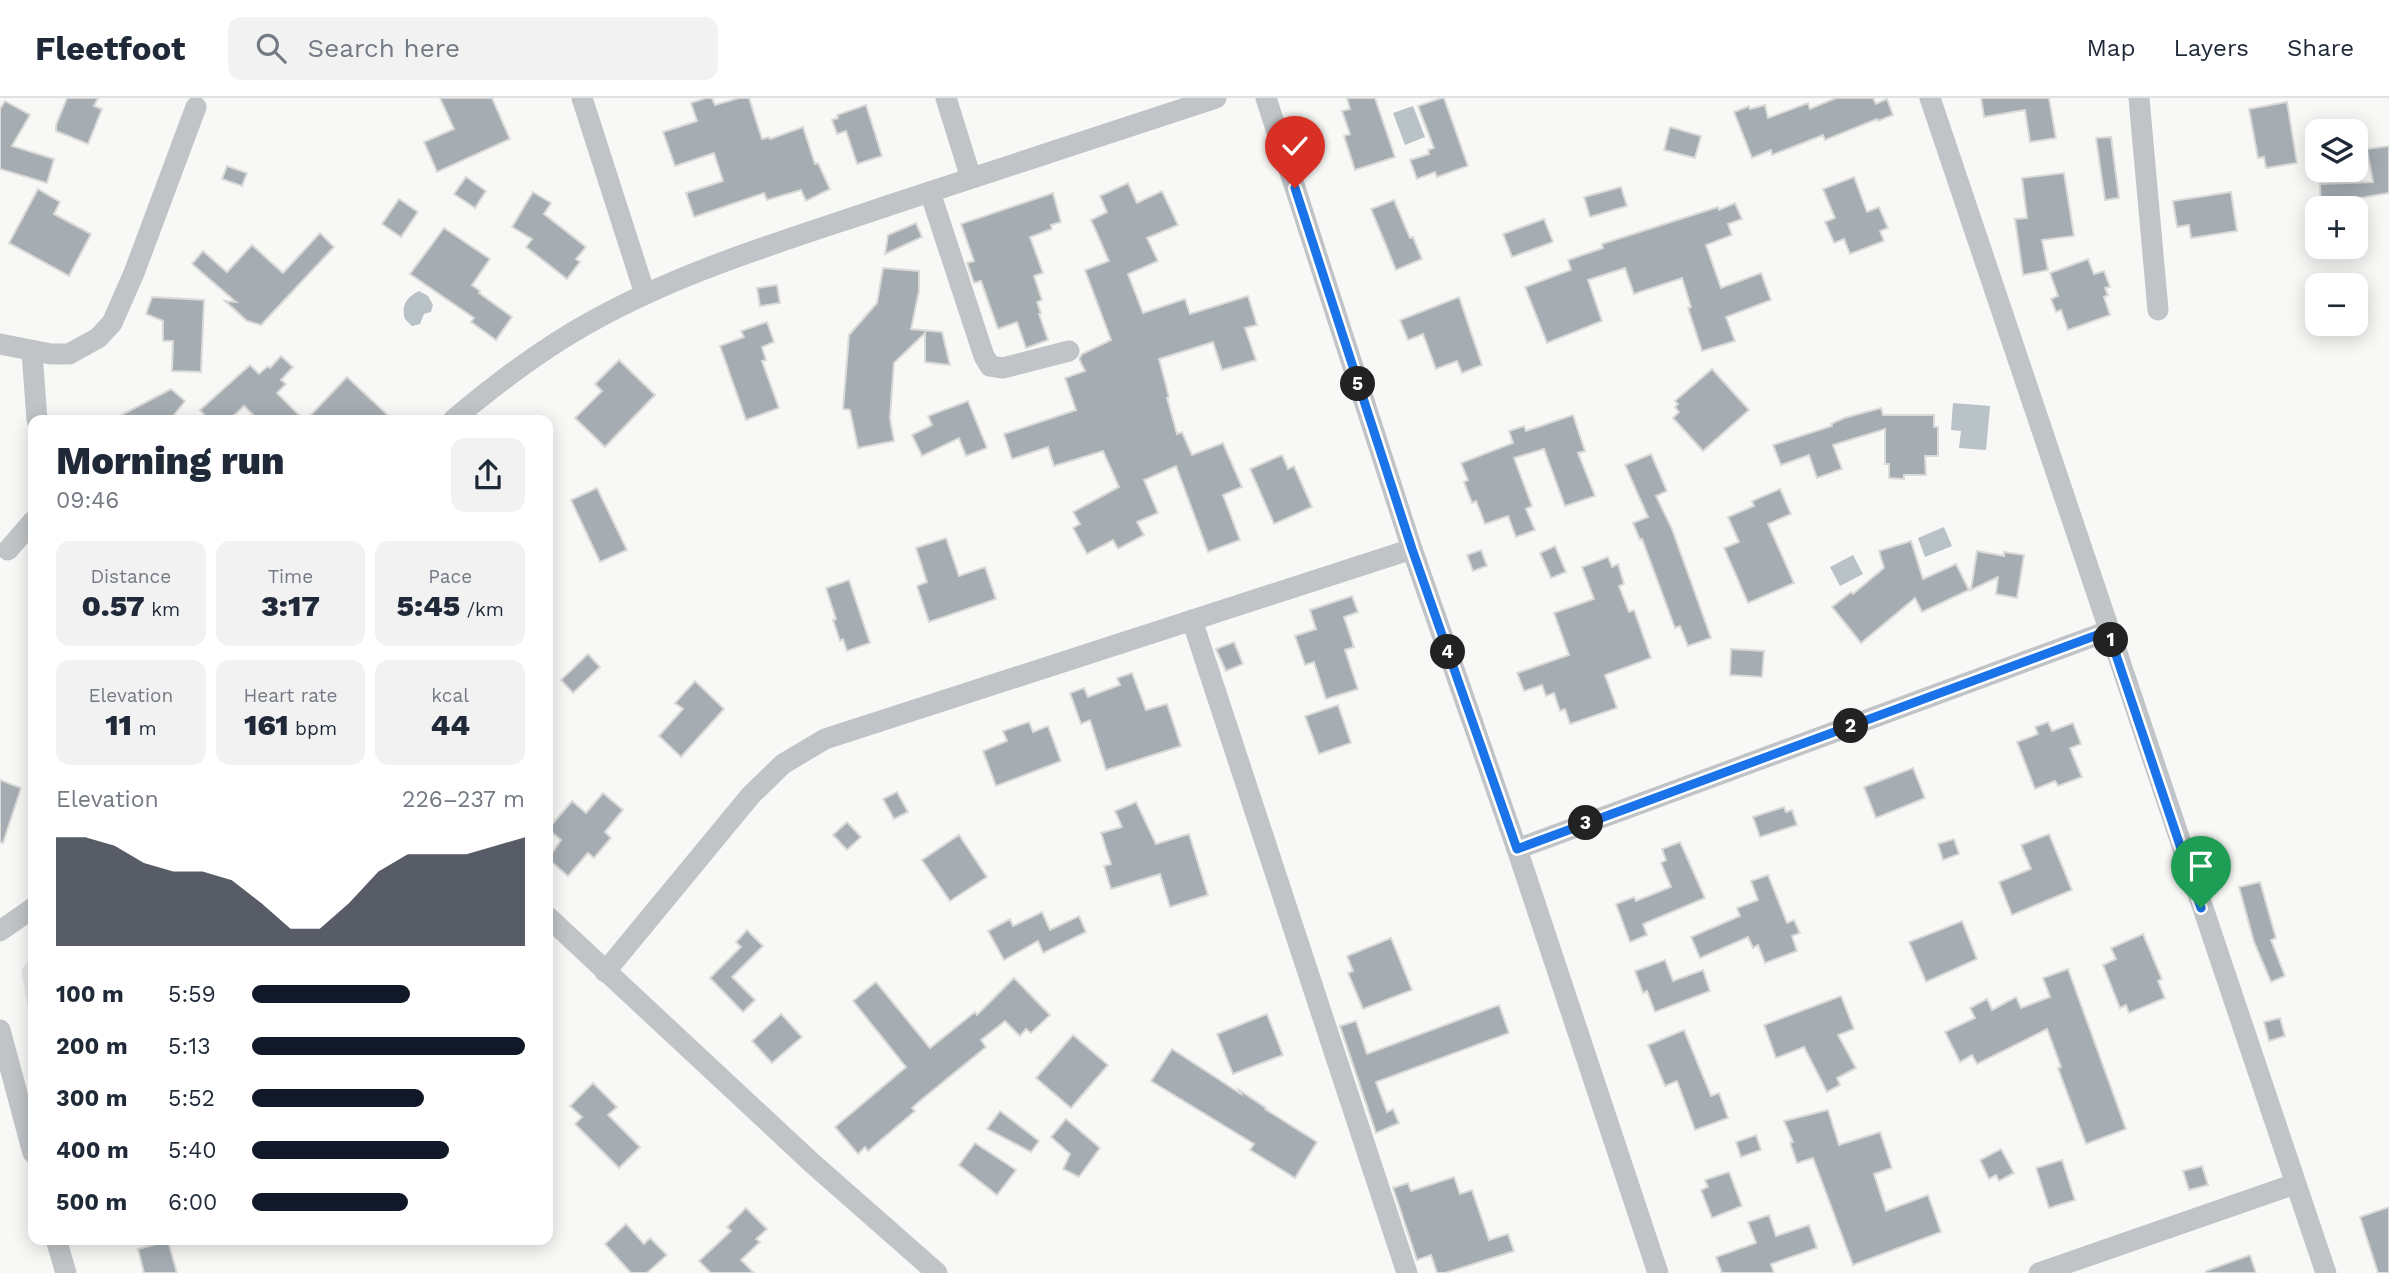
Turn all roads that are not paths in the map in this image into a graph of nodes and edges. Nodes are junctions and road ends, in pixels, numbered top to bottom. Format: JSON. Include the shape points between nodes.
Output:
{"nodes":[{"id":1,"x":582,"y":98,"type":"edge"},
{"id":2,"x":946,"y":98,"type":"edge"},
{"id":3,"x":1216,"y":98,"type":"edge"},
{"id":4,"x":1266,"y":98,"type":"edge"},
{"id":5,"x":1930,"y":98,"type":"edge"},
{"id":6,"x":2139,"y":98,"type":"edge"},
{"id":7,"x":196,"y":107,"type":"dead end"},
{"id":8,"x":971,"y":178,"type":"junction"},
{"id":9,"x":930,"y":192,"type":"junction"},
{"id":10,"x":645,"y":294,"type":"junction"},
{"id":11,"x":2158,"y":310,"type":"dead end"},
{"id":12,"x":0,"y":344,"type":"edge"},
{"id":13,"x":1069,"y":351,"type":"dead end"},
{"id":14,"x":32,"y":352,"type":"junction"},
{"id":15,"x":37,"y":415,"type":"edge"},
{"id":16,"x":459,"y":415,"type":"edge"},
{"id":17,"x":28,"y":527,"type":"edge"},
{"id":18,"x":1412,"y":549,"type":"junction"},
{"id":19,"x":8,"y":550,"type":"dead end"},
{"id":20,"x":1192,"y":620,"type":"junction"},
{"id":21,"x":2108,"y":631,"type":"junction"},
{"id":22,"x":1517,"y":849,"type":"junction"},
{"id":23,"x":28,"y":911,"type":"edge"},
{"id":24,"x":553,"y":922,"type":"edge"},
{"id":25,"x":0,"y":931,"type":"edge"},
{"id":26,"x":606,"y":972,"type":"junction"},
{"id":27,"x":0,"y":1030,"type":"edge"},
{"id":28,"x":23,"y":1077,"type":"edge"},
{"id":29,"x":28,"y":1115,"type":"edge"},
{"id":30,"x":2295,"y":1184,"type":"junction"},
{"id":31,"x":59,"y":1245,"type":"edge"},
{"id":32,"x":66,"y":1273,"type":"edge"},
{"id":33,"x":937,"y":1273,"type":"edge"},
{"id":34,"x":1407,"y":1273,"type":"edge"},
{"id":35,"x":1658,"y":1273,"type":"edge"},
{"id":36,"x":2039,"y":1273,"type":"edge"},
{"id":37,"x":2326,"y":1273,"type":"edge"}],
"edges":[{"from":1,"to":10,"type":"street"},
{"from":2,"to":8,"type":"street"},
{"from":3,"to":8,"type":"street"},
{"from":4,"to":18,"type":"street"},
{"from":5,"to":21,"type":"street"},
{"from":6,"to":11,"type":"street"},
{"from":7,"to":14,"type":"street","via":[[112,323],[99,338],[69,354]]},
{"from":8,"to":9,"type":"street"},
{"from":9,"to":10,"type":"street"},
{"from":9,"to":13,"type":"street","via":[[990,366],[1003,368]]},
{"from":10,"to":16,"type":"street","via":[[545,350]]},
{"from":12,"to":14,"type":"street"},
{"from":14,"to":15,"type":"street"},
{"from":17,"to":19,"type":"street"},
{"from":18,"to":20,"type":"street"},
{"from":18,"to":22,"type":"street"},
{"from":20,"to":26,"type":"street","via":[[825,739],[783,764],[751,795]]},
{"from":20,"to":34,"type":"street"},
{"from":21,"to":22,"type":"street"},
{"from":21,"to":30,"type":"street"},
{"from":22,"to":35,"type":"street"},
{"from":23,"to":25,"type":"street"},
{"from":24,"to":26,"type":"street"},
{"from":26,"to":33,"type":"street"},
{"from":27,"to":28,"type":"street"},
{"from":28,"to":29,"type":"street"},
{"from":30,"to":36,"type":"street"},
{"from":30,"to":37,"type":"street"},
{"from":31,"to":32,"type":"street"}]}
